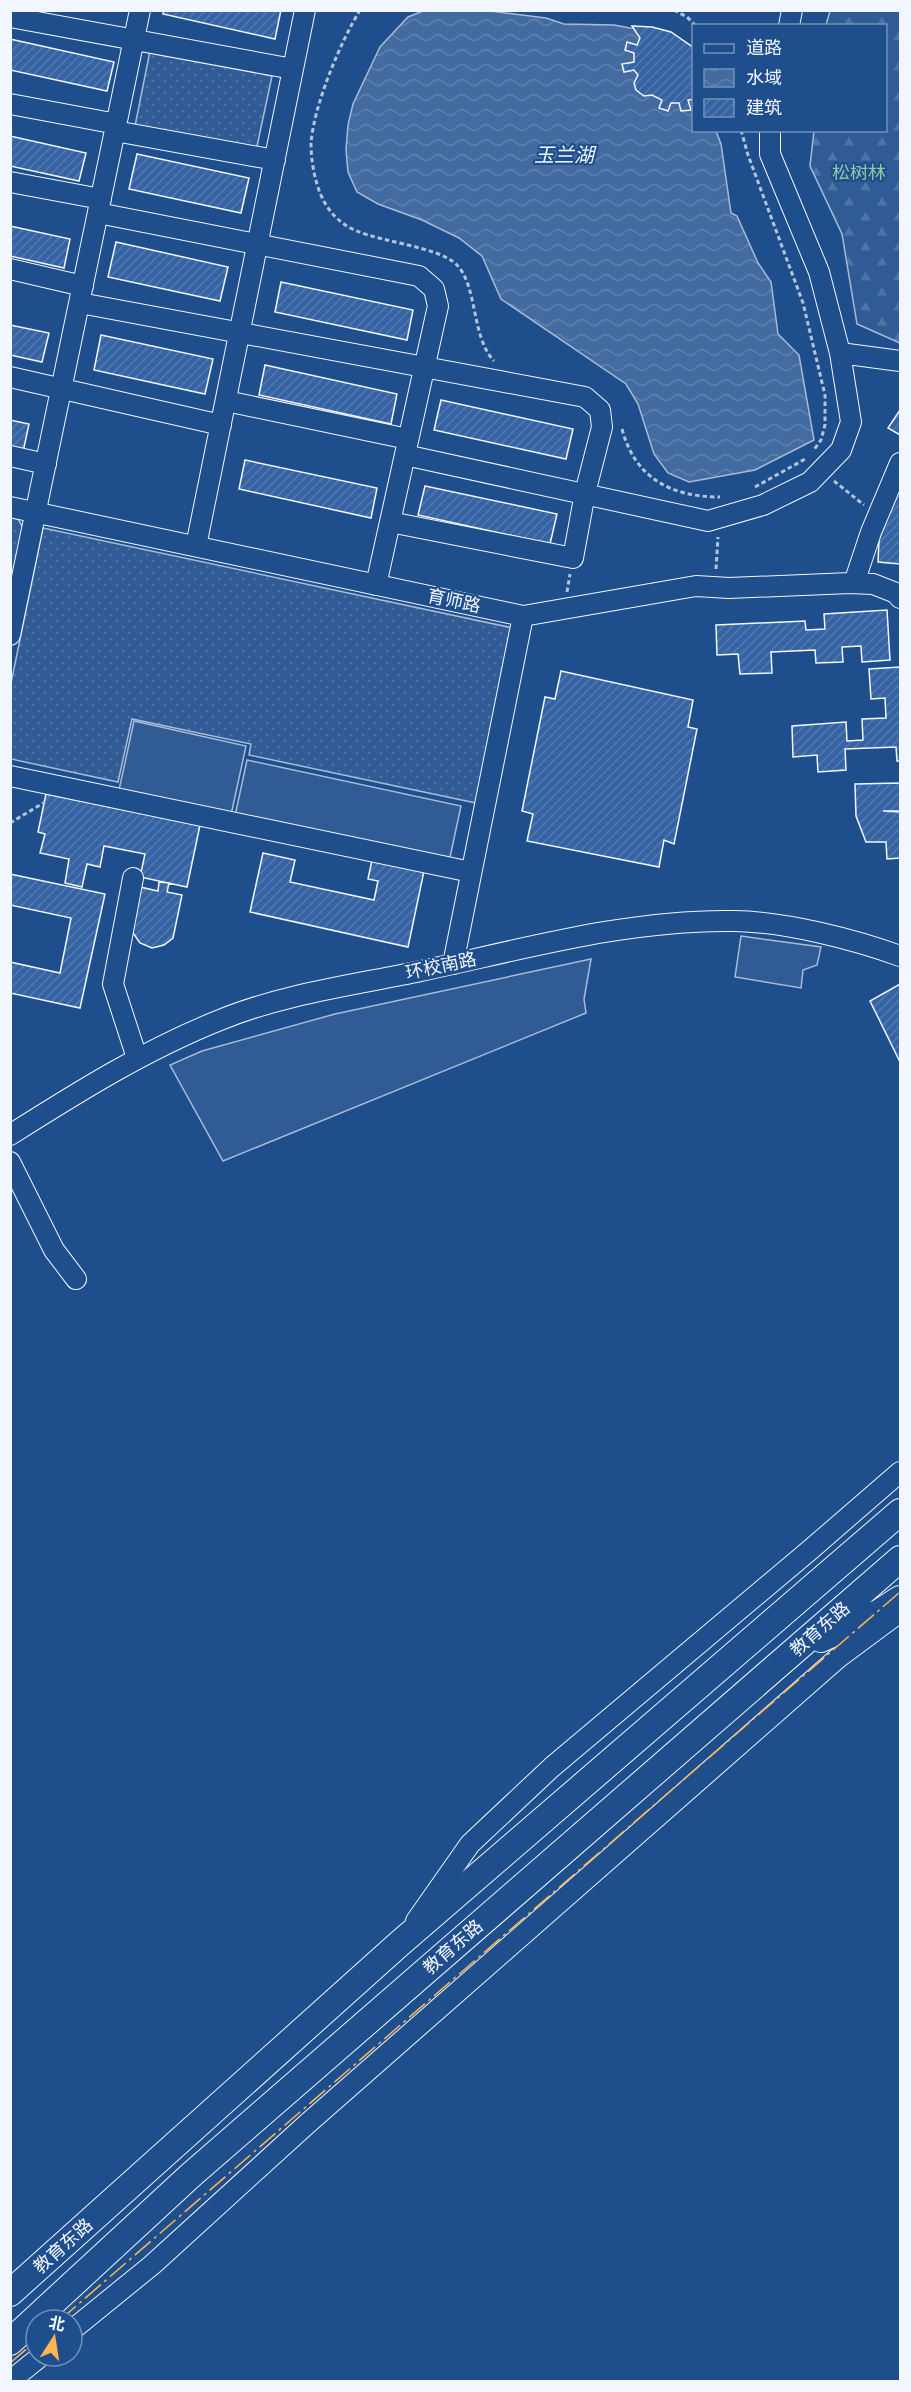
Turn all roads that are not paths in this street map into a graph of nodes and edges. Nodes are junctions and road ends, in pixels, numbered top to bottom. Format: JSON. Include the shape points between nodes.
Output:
{"nodes":[{"id":1,"x":140,"y":10,"type":"edge"},
{"id":2,"x":305,"y":10,"type":"edge"},
{"id":3,"x":10,"y":17,"type":"edge"},
{"id":4,"x":134,"y":40,"type":"junction"},
{"id":5,"x":293,"y":69,"type":"junction"},
{"id":6,"x":10,"y":104,"type":"edge"},
{"id":7,"x":116,"y":128,"type":"junction"},
{"id":8,"x":770,"y":132,"type":"edge"},
{"id":9,"x":275,"y":160,"type":"junction"},
{"id":10,"x":10,"y":182,"type":"edge"},
{"id":11,"x":100,"y":206,"type":"junction"},
{"id":12,"x":258,"y":245,"type":"junction"},
{"id":13,"x":10,"y":269,"type":"edge"},
{"id":14,"x":81,"y":295,"type":"junction"},
{"id":15,"x":239,"y":334,"type":"junction"},
{"id":16,"x":840,"y":353,"type":"junction"},
{"id":17,"x":900,"y":361,"type":"edge"},
{"id":18,"x":424,"y":368,"type":"junction"},
{"id":19,"x":10,"y":377,"type":"edge"},
{"id":20,"x":62,"y":388,"type":"junction"},
{"id":21,"x":226,"y":401,"type":"junction"},
{"id":22,"x":221,"y":425,"type":"junction"},
{"id":23,"x":406,"y":447,"type":"junction"},
{"id":24,"x":10,"y":456,"type":"edge"},
{"id":25,"x":46,"y":464,"type":"junction"},
{"id":26,"x":900,"y":464,"type":"edge"},
{"id":27,"x":585,"y":493,"type":"junction"},
{"id":28,"x":10,"y":507,"type":"edge"},
{"id":29,"x":36,"y":512,"type":"junction"},
{"id":30,"x":390,"y":522,"type":"junction"},
{"id":31,"x":196,"y":546,"type":"junction"},
{"id":32,"x":854,"y":583,"type":"junction"},
{"id":33,"x":376,"y":585,"type":"junction"},
{"id":34,"x":900,"y":598,"type":"edge"},
{"id":35,"x":523,"y":616,"type":"junction"},
{"id":36,"x":10,"y":635,"type":"edge"},
{"id":37,"x":10,"y":776,"type":"edge"},
{"id":38,"x":471,"y":872,"type":"junction"},
{"id":39,"x":133,"y":878,"type":"dead end"},
{"id":40,"x":900,"y":956,"type":"edge"},
{"id":41,"x":453,"y":964,"type":"junction"},
{"id":42,"x":137,"y":1058,"type":"junction"},
{"id":43,"x":10,"y":1135,"type":"edge"},
{"id":44,"x":10,"y":1162,"type":"edge"},
{"id":45,"x":76,"y":1279,"type":"dead end"},
{"id":46,"x":900,"y":1472,"type":"edge"},
{"id":47,"x":900,"y":1512,"type":"edge"},
{"id":48,"x":900,"y":1559,"type":"edge"},
{"id":49,"x":900,"y":1599,"type":"edge"},
{"id":50,"x":900,"y":1612,"type":"edge"},
{"id":51,"x":791,"y":1653,"type":"junction"},
{"id":52,"x":399,"y":1944,"type":"junction"},
{"id":53,"x":10,"y":2294,"type":"edge"},
{"id":54,"x":84,"y":2320,"type":"edge"},
{"id":55,"x":10,"y":2342,"type":"edge"},
{"id":56,"x":26,"y":2368,"type":"edge"},
{"id":57,"x":10,"y":2381,"type":"edge"}],
"edges":[{"from":1,"to":4,"type":"lane"},
{"from":2,"to":5,"type":"lane"},
{"from":3,"to":4,"type":"lane"},
{"from":4,"to":5,"type":"lane"},
{"from":4,"to":7,"type":"lane"},
{"from":5,"to":9,"type":"lane"},
{"from":6,"to":7,"type":"lane"},
{"from":7,"to":9,"type":"lane"},
{"from":7,"to":11,"type":"lane"},
{"from":8,"to":16,"type":"lane","via":[[770,154],[819,272]]},
{"from":9,"to":12,"type":"lane"},
{"from":10,"to":11,"type":"lane"},
{"from":11,"to":12,"type":"lane"},
{"from":11,"to":14,"type":"lane"},
{"from":12,"to":15,"type":"lane"},
{"from":12,"to":18,"type":"lane","via":[[419,276],[434,289],[438,306]]},
{"from":13,"to":14,"type":"lane"},
{"from":14,"to":15,"type":"lane"},
{"from":14,"to":20,"type":"lane"},
{"from":15,"to":18,"type":"lane"},
{"from":15,"to":21,"type":"lane"},
{"from":16,"to":17,"type":"lane"},
{"from":16,"to":27,"type":"lane","via":[[851,422],[841,450],[810,482],[763,505],[708,521]]},
{"from":18,"to":23,"type":"lane"},
{"from":18,"to":27,"type":"lane","via":[[585,397],[600,410],[602,427]]},
{"from":19,"to":20,"type":"lane"},
{"from":20,"to":22,"type":"lane"},
{"from":20,"to":25,"type":"lane"},
{"from":21,"to":22,"type":"lane"},
{"from":21,"to":23,"type":"lane"},
{"from":22,"to":31,"type":"lane"},
{"from":23,"to":27,"type":"lane"},
{"from":23,"to":30,"type":"lane"},
{"from":24,"to":25,"type":"lane"},
{"from":25,"to":29,"type":"lane"},
{"from":26,"to":32,"type":"lane"},
{"from":27,"to":30,"type":"lane","via":[[573,558]]},
{"from":28,"to":29,"type":"lane","name":"育师路"},
{"from":29,"to":31,"type":"lane","name":"育师路"},
{"from":29,"to":36,"type":"lane"},
{"from":30,"to":33,"type":"lane"},
{"from":31,"to":33,"type":"lane","name":"育师路"},
{"from":32,"to":34,"type":"lane","name":"育师路","via":[[873,585]]},
{"from":32,"to":35,"type":"lane","name":"育师路","via":[[696,586]]},
{"from":33,"to":35,"type":"lane","name":"育师路"},
{"from":35,"to":38,"type":"lane"},
{"from":37,"to":38,"type":"lane"},
{"from":38,"to":41,"type":"lane"},
{"from":39,"to":42,"type":"lane","via":[[113,984]]},
{"from":40,"to":41,"type":"lane","name":"环校南路","via":[[868,944],[790,928],[738,921],[696,921],[616,930]]},
{"from":41,"to":42,"type":"lane","name":"环校南路","via":[[266,1005],[222,1019]]},
{"from":42,"to":43,"type":"lane","name":"环校南路"},
{"from":44,"to":45,"type":"lane","via":[[54,1250]]},
{"from":46,"to":52,"type":"lane","via":[[552,1767],[470,1844]]},
{"from":47,"to":52,"type":"main road","name":"教育东路"},
{"from":48,"to":51,"type":"main road","name":"教育东路"},
{"from":49,"to":51,"type":"main road"},
{"from":50,"to":54,"type":"lane","via":[[838,1658],[152,2265]]},
{"from":51,"to":55,"type":"main road","name":"教育东路","via":[[191,2175]]},
{"from":52,"to":53,"type":"main road","name":"教育东路"},
{"from":56,"to":57,"type":"lane"}]}
